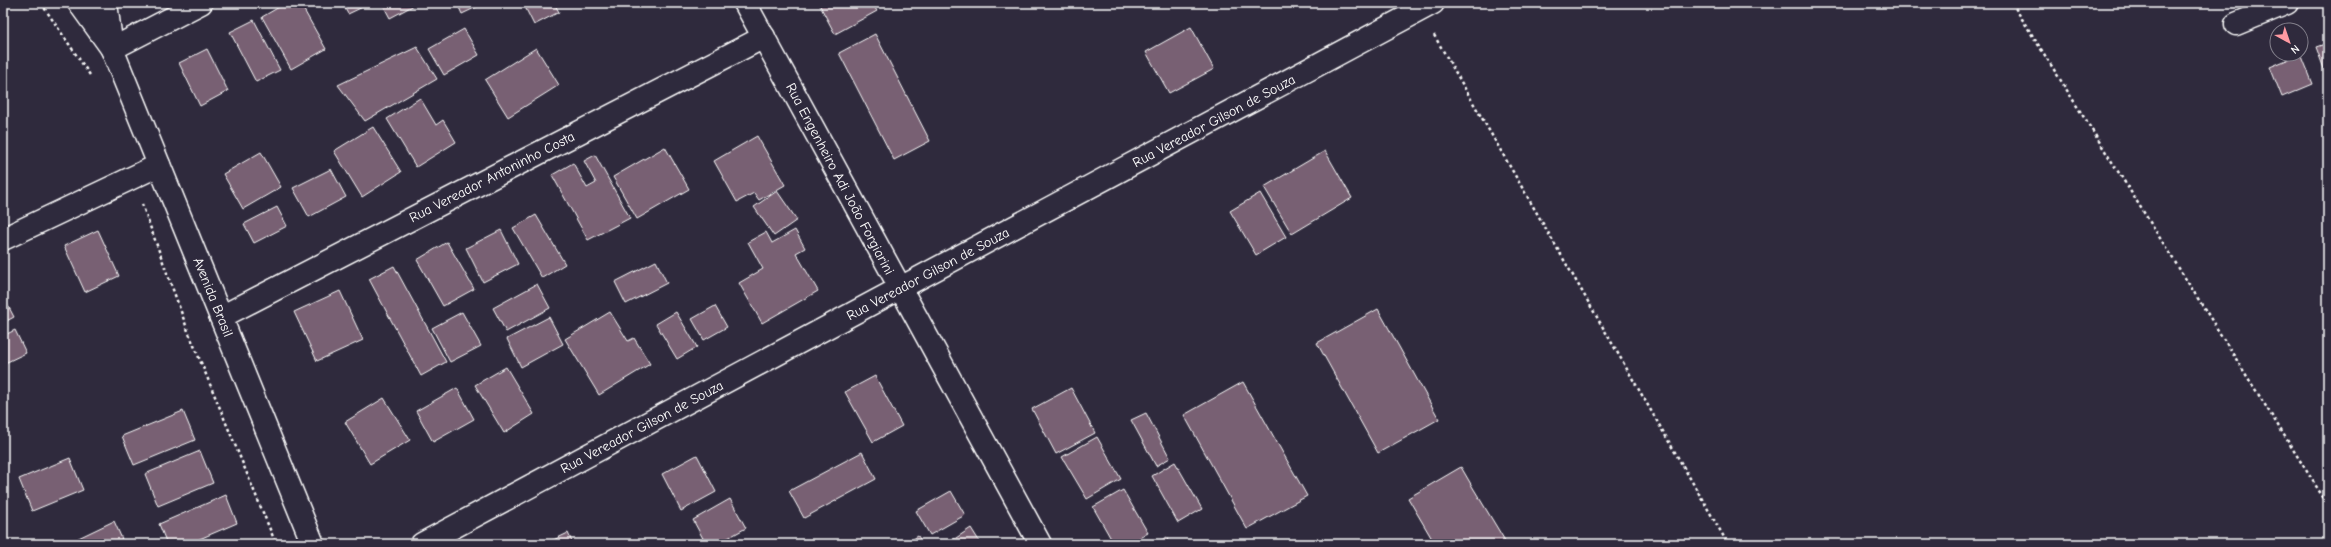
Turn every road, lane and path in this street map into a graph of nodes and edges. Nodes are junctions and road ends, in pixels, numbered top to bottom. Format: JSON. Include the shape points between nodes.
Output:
{"nodes":[{"id":1,"x":41,"y":3,"type":"edge"},
{"id":2,"x":79,"y":3,"type":"edge"},
{"id":3,"x":106,"y":3,"type":"edge"},
{"id":4,"x":201,"y":3,"type":"edge"},
{"id":5,"x":745,"y":3,"type":"edge"},
{"id":6,"x":2012,"y":3,"type":"edge"},
{"id":7,"x":2287,"y":3,"type":"edge"},
{"id":8,"x":1427,"y":7,"type":"edge"},
{"id":9,"x":2236,"y":24,"type":"dead end"},
{"id":10,"x":764,"y":37,"type":"junction"},
{"id":11,"x":112,"y":49,"type":"junction"},
{"id":12,"x":92,"y":80,"type":"dead end"},
{"id":13,"x":159,"y":165,"type":"junction"},
{"id":14,"x":132,"y":178,"type":"junction"},
{"id":15,"x":3,"y":238,"type":"edge"},
{"id":16,"x":900,"y":289,"type":"junction"},
{"id":17,"x":221,"y":317,"type":"junction"},
{"id":18,"x":2328,"y":505,"type":"edge"},
{"id":19,"x":276,"y":544,"type":"edge"},
{"id":20,"x":314,"y":544,"type":"edge"},
{"id":21,"x":422,"y":544,"type":"edge"},
{"id":22,"x":1040,"y":544,"type":"edge"},
{"id":23,"x":1728,"y":544,"type":"edge"}],
"edges":[{"from":1,"to":12,"type":"path"},
{"from":2,"to":11,"type":"street","name":"Avenida Brasil"},
{"from":3,"to":11,"type":"street","name":"Avenida Brasil"},
{"from":4,"to":11,"type":"street"},
{"from":5,"to":10,"type":"street","name":"Rua Engenheiro Adi João Forgiarini"},
{"from":6,"to":18,"type":"path"},
{"from":7,"to":9,"type":"street"},
{"from":8,"to":16,"type":"street","name":"Rua Vereador Gilson de Souza"},
{"from":8,"to":23,"type":"path"},
{"from":10,"to":16,"type":"street","name":"Rua Engenheiro Adi João Forgiarini"},
{"from":10,"to":17,"type":"street","name":"Rua Vereador Antoninho Costa"},
{"from":11,"to":13,"type":"street","name":"Avenida Brasil"},
{"from":13,"to":14,"type":"street"},
{"from":13,"to":17,"type":"street","name":"Avenida Brasil"},
{"from":14,"to":15,"type":"street"},
{"from":14,"to":19,"type":"path","via":[[188,331]]},
{"from":16,"to":21,"type":"street","name":"Rua Vereador Gilson de Souza"},
{"from":16,"to":22,"type":"street","name":"Rua Engenheiro Adi João Forgiarini"},
{"from":17,"to":20,"type":"street","name":"Avenida Brasil"}]}
